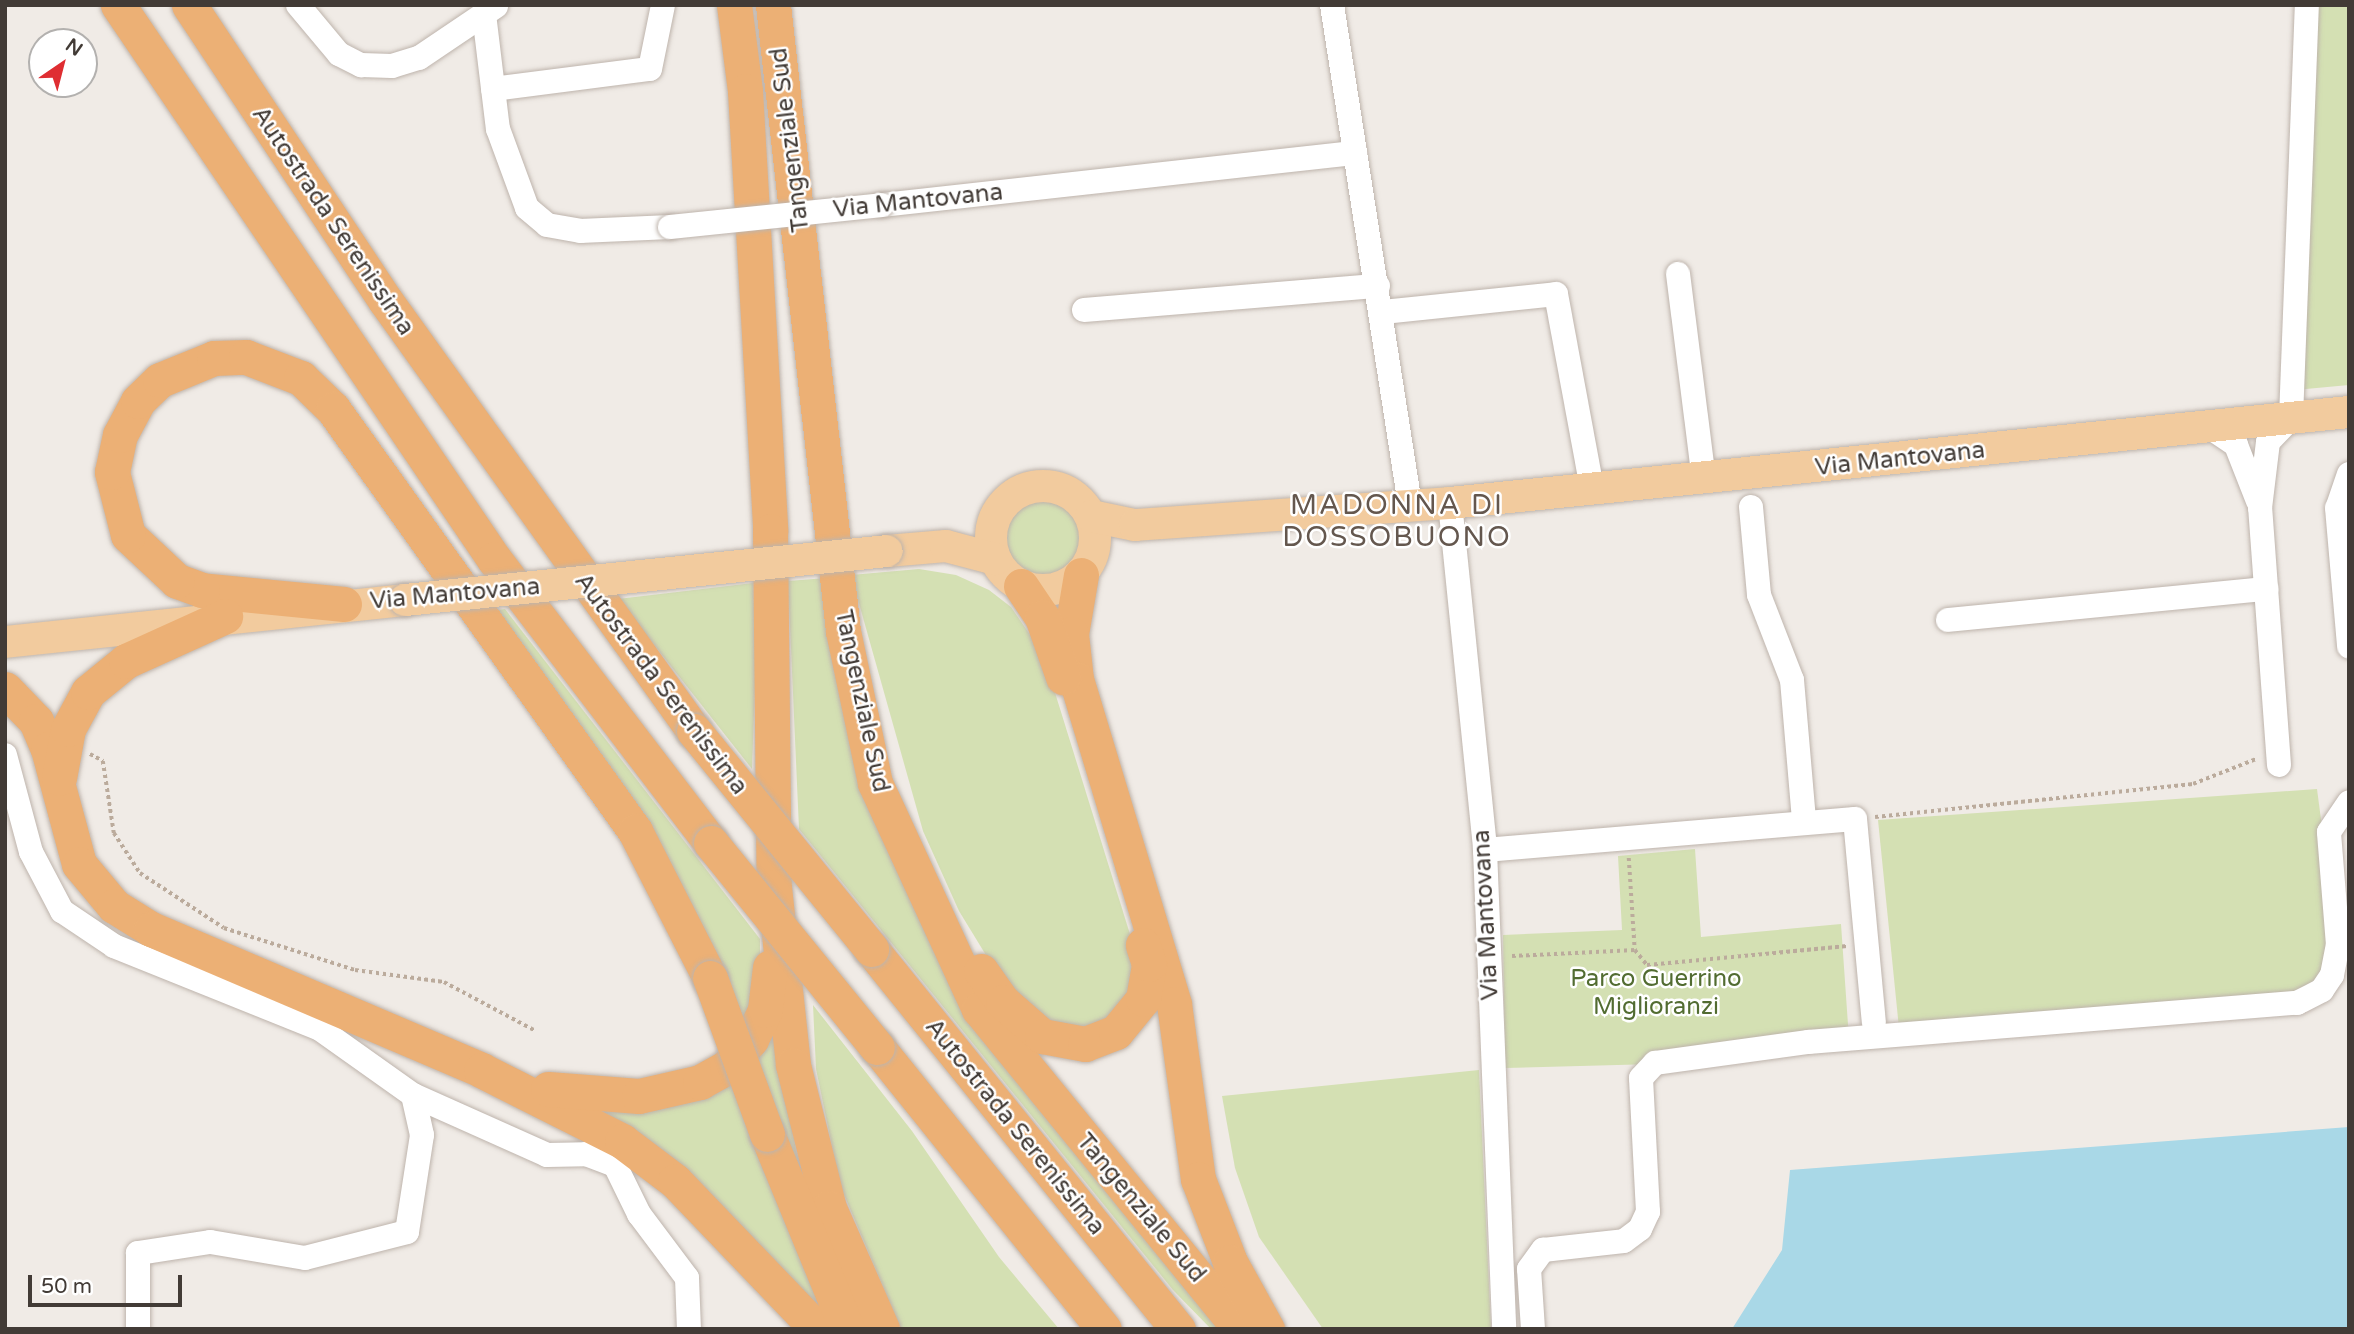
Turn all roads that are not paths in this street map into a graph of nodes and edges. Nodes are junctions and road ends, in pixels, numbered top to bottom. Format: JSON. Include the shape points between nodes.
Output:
{"nodes":[{"id":1,"x":118,"y":5,"type":"edge"},
{"id":2,"x":189,"y":5,"type":"edge"},
{"id":3,"x":298,"y":5,"type":"edge"},
{"id":4,"x":663,"y":5,"type":"edge"},
{"id":5,"x":734,"y":5,"type":"edge"},
{"id":6,"x":773,"y":5,"type":"edge"},
{"id":7,"x":1332,"y":5,"type":"edge"},
{"id":8,"x":2307,"y":5,"type":"edge"},
{"id":9,"x":490,"y":10,"type":"edge"},
{"id":10,"x":494,"y":89,"type":"junction"},
{"id":11,"x":1355,"y":153,"type":"junction"},
{"id":12,"x":1678,"y":274,"type":"dead end"},
{"id":13,"x":1378,"y":286,"type":"junction"},
{"id":14,"x":1084,"y":310,"type":"dead end"},
{"id":15,"x":1383,"y":312,"type":"junction"},
{"id":16,"x":2349,"y":412,"type":"edge"},
{"id":17,"x":2291,"y":418,"type":"junction"},
{"id":18,"x":2208,"y":426,"type":"junction"},
{"id":19,"x":2349,"y":474,"type":"edge"},
{"id":20,"x":1704,"y":479,"type":"junction"},
{"id":21,"x":1592,"y":488,"type":"junction"},
{"id":22,"x":1450,"y":503,"type":"junction"},
{"id":23,"x":1410,"y":505,"type":"junction"},
{"id":24,"x":1751,"y":507,"type":"dead end"},
{"id":25,"x":2260,"y":508,"type":"junction"},
{"id":26,"x":993,"y":523,"type":"junction"},
{"id":27,"x":1093,"y":528,"type":"junction"},
{"id":28,"x":946,"y":546,"type":"junction"},
{"id":29,"x":995,"y":559,"type":"junction"},
{"id":30,"x":1081,"y":575,"type":"junction"},
{"id":31,"x":1021,"y":586,"type":"junction"},
{"id":32,"x":2266,"y":589,"type":"junction"},
{"id":33,"x":344,"y":604,"type":"junction"},
{"id":34,"x":225,"y":616,"type":"junction"},
{"id":35,"x":1948,"y":620,"type":"dead end"},
{"id":36,"x":5,"y":642,"type":"edge"},
{"id":37,"x":2349,"y":646,"type":"edge"},
{"id":38,"x":5,"y":689,"type":"edge"},
{"id":39,"x":5,"y":755,"type":"edge"},
{"id":40,"x":2279,"y":765,"type":"dead end"},
{"id":41,"x":57,"y":792,"type":"junction"},
{"id":42,"x":2349,"y":802,"type":"edge"},
{"id":43,"x":1804,"y":821,"type":"junction"},
{"id":44,"x":1485,"y":850,"type":"junction"},
{"id":45,"x":913,"y":875,"type":"junction"},
{"id":46,"x":774,"y":887,"type":"junction"},
{"id":47,"x":1874,"y":1021,"type":"dead end"},
{"id":48,"x":481,"y":1070,"type":"junction"},
{"id":49,"x":413,"y":1096,"type":"junction"},
{"id":50,"x":138,"y":1329,"type":"edge"},
{"id":51,"x":689,"y":1329,"type":"edge"},
{"id":52,"x":817,"y":1329,"type":"edge"},
{"id":53,"x":847,"y":1329,"type":"edge"},
{"id":54,"x":882,"y":1329,"type":"edge"},
{"id":55,"x":1104,"y":1329,"type":"edge"},
{"id":56,"x":1178,"y":1329,"type":"edge"},
{"id":57,"x":1240,"y":1329,"type":"edge"},
{"id":58,"x":1267,"y":1329,"type":"edge"},
{"id":59,"x":1504,"y":1329,"type":"edge"},
{"id":60,"x":1533,"y":1329,"type":"edge"}],
"edges":[{"from":1,"to":55,"type":"highway","bridge":true,"via":[[494,559],[711,843]]},
{"from":2,"to":56,"type":"highway","name":"Autostrada Serenissima","bridge":true,"via":[[425,357],[694,731]]},
{"from":3,"to":9,"type":"street","name":"Via Mantovana","via":[[320,37],[361,65],[419,58]]},
{"from":4,"to":10,"type":"street","via":[[650,69]]},
{"from":5,"to":46,"type":"highway","name":"Tangenziale Sud","via":[[745,91],[770,531]]},
{"from":6,"to":45,"type":"highway","name":"Tangenziale Sud","via":[[843,631],[875,783]]},
{"from":7,"to":11,"type":"street"},
{"from":8,"to":17,"type":"street"},
{"from":9,"to":10,"type":"street","name":"Via Mantovana"},
{"from":10,"to":11,"type":"street","name":"Via Mantovana","bridge":true,"via":[[498,129],[527,208],[547,225],[580,231],[670,227]]},
{"from":11,"to":13,"type":"street"},
{"from":12,"to":20,"type":"street"},
{"from":13,"to":14,"type":"street"},
{"from":13,"to":15,"type":"street"},
{"from":15,"to":21,"type":"street","via":[[1556,294]]},
{"from":15,"to":23,"type":"street"},
{"from":16,"to":17,"type":"main road","name":"Via Mantovana"},
{"from":17,"to":18,"type":"main road","name":"Via Mantovana"},
{"from":17,"to":25,"type":"street","via":[[2268,442]]},
{"from":18,"to":20,"type":"main road","name":"Via Mantovana"},
{"from":18,"to":25,"type":"street","via":[[2236,445]]},
{"from":19,"to":37,"type":"street","via":[[2337,508]]},
{"from":20,"to":21,"type":"main road","name":"Via Mantovana"},
{"from":21,"to":22,"type":"main road","name":"Via Mantovana"},
{"from":22,"to":23,"type":"main road","name":"Via Mantovana"},
{"from":22,"to":44,"type":"street","name":"Via Mantovana"},
{"from":23,"to":27,"type":"main road","name":"Via Mantovana"},
{"from":24,"to":43,"type":"street","via":[[1759,595],[1792,680]]},
{"from":25,"to":32,"type":"street"},
{"from":26,"to":27,"type":"main road","name":"Via Mantovana","via":[[1006,501],[1040,486],[1064,491]]},
{"from":26,"to":28,"type":"main road","name":"Via Mantovana"},
{"from":26,"to":29,"type":"main road"},
{"from":27,"to":30,"type":"main road"},
{"from":28,"to":29,"type":"main road","name":"Via Mantovana"},
{"from":28,"to":33,"type":"main road","name":"Via Mantovana","bridge":true},
{"from":29,"to":31,"type":"main road"},
{"from":30,"to":31,"type":"main road","via":[[1059,588]]},
{"from":30,"to":58,"type":"highway","via":[[1071,634],[1076,679],[1174,1004],[1199,1179],[1230,1262]]},
{"from":31,"to":45,"type":"highway","via":[[1054,651],[1149,964],[1143,999],[1128,1022],[1101,1040],[1065,1043],[1042,1037],[1003,1002]]},
{"from":32,"to":35,"type":"street"},
{"from":32,"to":40,"type":"street"},
{"from":33,"to":34,"type":"main road","name":"Via Mantovana"},
{"from":33,"to":53,"type":"highway","bridge":true,"via":[[202,590],[158,567],[128,535],[112,472],[117,447],[138,401],[160,380],[214,358],[246,358],[301,378],[333,409],[635,831],[710,978],[767,1134]]},
{"from":34,"to":36,"type":"main road","name":"Via Mantovana"},
{"from":34,"to":41,"type":"highway","via":[[126,661],[89,692],[68,729]]},
{"from":38,"to":41,"type":"highway","via":[[36,722]]},
{"from":39,"to":49,"type":"street","via":[[31,852],[62,911],[114,946],[320,1029]]},
{"from":41,"to":48,"type":"highway","via":[[79,864],[114,906],[151,929]]},
{"from":42,"to":60,"type":"street","via":[[2329,832],[2338,945],[2332,975],[2322,990],[2297,1003],[1808,1042],[1655,1063],[1641,1078],[1648,1212],[1640,1229],[1624,1241],[1543,1250],[1529,1269]]},
{"from":43,"to":44,"type":"street"},
{"from":43,"to":47,"type":"street","via":[[1855,819]]},
{"from":44,"to":59,"type":"street","name":"Via Mantovana"},
{"from":45,"to":57,"type":"highway","name":"Tangenziale Sud","via":[[979,1009]]},
{"from":46,"to":48,"type":"highway","via":[[765,1010],[727,1066],[675,1089],[593,1098]]},
{"from":46,"to":54,"type":"highway","name":"Tangenziale Sud","via":[[793,1065],[829,1208]]},
{"from":48,"to":52,"type":"highway","via":[[585,1120],[676,1181]]},
{"from":49,"to":50,"type":"street","via":[[422,1135],[407,1232],[305,1258],[211,1242],[138,1253]]},
{"from":49,"to":51,"type":"street","via":[[547,1155],[586,1154],[615,1165],[627,1178],[639,1214],[687,1278]]}]}
